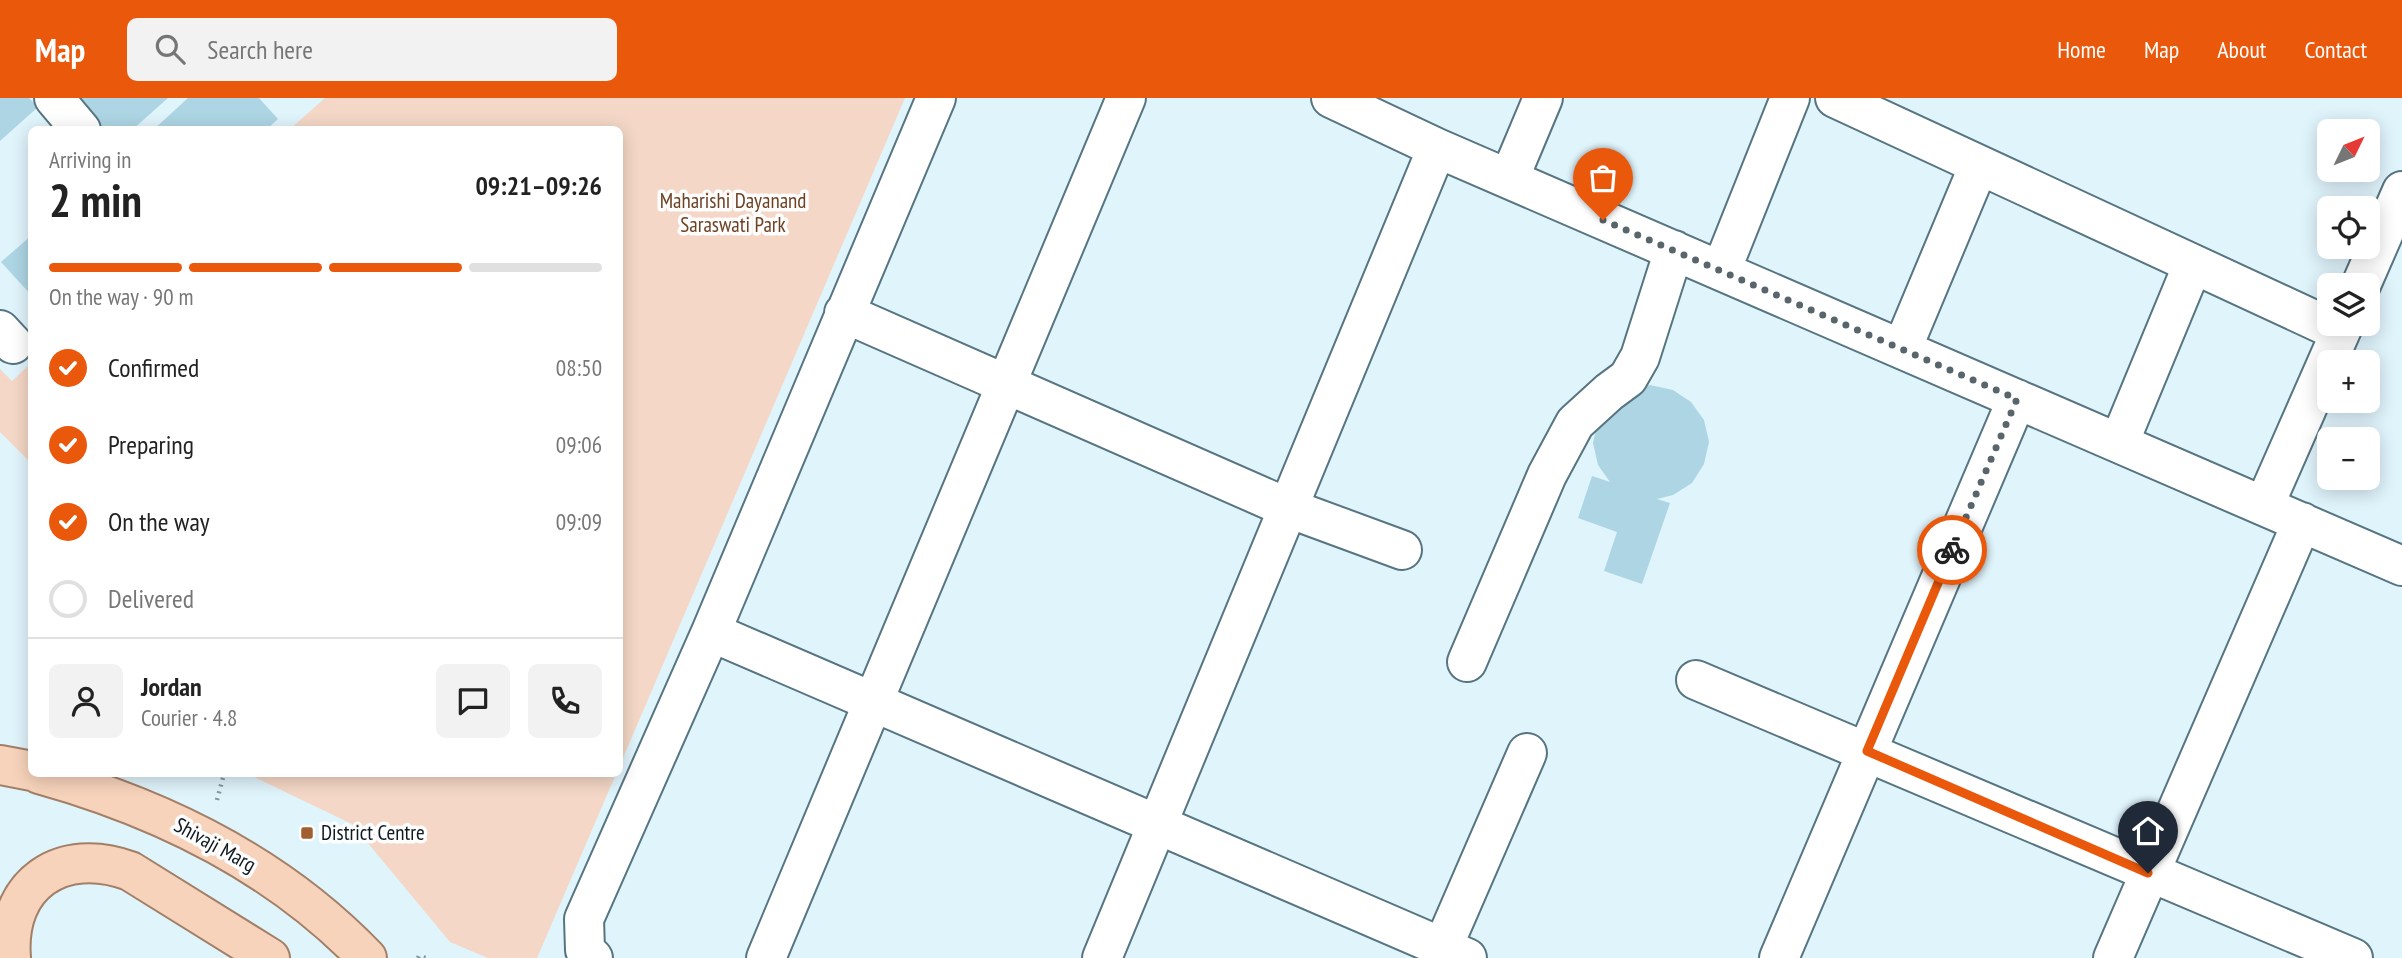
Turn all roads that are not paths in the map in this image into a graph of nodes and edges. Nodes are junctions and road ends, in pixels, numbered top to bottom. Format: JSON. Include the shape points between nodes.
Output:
{"nodes":[{"id":1,"x":54,"y":98,"type":"edge"},
{"id":2,"x":936,"y":98,"type":"edge"},
{"id":3,"x":1126,"y":98,"type":"edge"},
{"id":4,"x":1543,"y":98,"type":"edge"},
{"id":5,"x":1790,"y":98,"type":"edge"},
{"id":6,"x":1835,"y":98,"type":"edge"},
{"id":7,"x":1334,"y":99,"type":"edge"},
{"id":8,"x":78,"y":126,"type":"edge"},
{"id":9,"x":1437,"y":148,"type":"junction"},
{"id":10,"x":1979,"y":165,"type":"junction"},
{"id":11,"x":1509,"y":179,"type":"junction"},
{"id":12,"x":2402,"y":191,"type":"edge"},
{"id":13,"x":1674,"y":250,"type":"junction"},
{"id":14,"x":2193,"y":264,"type":"junction"},
{"id":15,"x":1721,"y":271,"type":"junction"},
{"id":16,"x":2366,"y":273,"type":"edge"},
{"id":17,"x":844,"y":313,"type":"junction"},
{"id":18,"x":2317,"y":317,"type":"edge"},
{"id":19,"x":2338,"y":336,"type":"edge"},
{"id":20,"x":1902,"y":349,"type":"junction"},
{"id":21,"x":1006,"y":385,"type":"junction"},
{"id":22,"x":2017,"y":399,"type":"junction"},
{"id":23,"x":2119,"y":443,"type":"junction"},
{"id":24,"x":2264,"y":506,"type":"junction"},
{"id":25,"x":1288,"y":508,"type":"junction"},
{"id":26,"x":2302,"y":522,"type":"junction"},
{"id":27,"x":1402,"y":550,"type":"dead end"},
{"id":28,"x":2402,"y":566,"type":"edge"},
{"id":29,"x":711,"y":632,"type":"junction"},
{"id":30,"x":1467,"y":662,"type":"dead end"},
{"id":31,"x":1696,"y":680,"type":"dead end"},
{"id":32,"x":873,"y":702,"type":"junction"},
{"id":33,"x":1867,"y":751,"type":"junction"},
{"id":34,"x":1527,"y":753,"type":"dead end"},
{"id":35,"x":0,"y":765,"type":"edge"},
{"id":36,"x":28,"y":770,"type":"edge"},
{"id":37,"x":50,"y":777,"type":"edge"},
{"id":38,"x":1157,"y":824,"type":"junction"},
{"id":39,"x":2148,"y":873,"type":"junction"},
{"id":40,"x":1449,"y":955,"type":"edge"},
{"id":41,"x":11,"y":958,"type":"edge"},
{"id":42,"x":270,"y":958,"type":"edge"},
{"id":43,"x":367,"y":958,"type":"edge"},
{"id":44,"x":593,"y":958,"type":"edge"},
{"id":45,"x":766,"y":958,"type":"edge"},
{"id":46,"x":1102,"y":958,"type":"edge"},
{"id":47,"x":1779,"y":958,"type":"edge"},
{"id":48,"x":2113,"y":958,"type":"edge"},
{"id":49,"x":2353,"y":958,"type":"edge"}],
"edges":[{"from":1,"to":8,"type":"street"},
{"from":2,"to":17,"type":"street"},
{"from":3,"to":21,"type":"street"},
{"from":4,"to":11,"type":"street"},
{"from":5,"to":15,"type":"street"},
{"from":6,"to":10,"type":"street"},
{"from":7,"to":9,"type":"street"},
{"from":9,"to":11,"type":"street"},
{"from":9,"to":25,"type":"street"},
{"from":10,"to":14,"type":"street"},
{"from":10,"to":20,"type":"street"},
{"from":11,"to":13,"type":"street"},
{"from":12,"to":16,"type":"street"},
{"from":13,"to":15,"type":"street"},
{"from":13,"to":30,"type":"street","via":[[1640,358],[1628,378],[1575,423],[1547,475]]},
{"from":14,"to":18,"type":"street"},
{"from":14,"to":23,"type":"street"},
{"from":15,"to":20,"type":"street"},
{"from":17,"to":21,"type":"street"},
{"from":17,"to":29,"type":"street"},
{"from":19,"to":24,"type":"street"},
{"from":20,"to":22,"type":"street"},
{"from":21,"to":25,"type":"street"},
{"from":21,"to":32,"type":"street"},
{"from":22,"to":23,"type":"street"},
{"from":22,"to":33,"type":"street"},
{"from":23,"to":24,"type":"street"},
{"from":24,"to":26,"type":"street"},
{"from":25,"to":27,"type":"street"},
{"from":25,"to":38,"type":"street"},
{"from":26,"to":28,"type":"street"},
{"from":26,"to":39,"type":"street"},
{"from":29,"to":32,"type":"street"},
{"from":29,"to":44,"type":"street","via":[[584,919],[585,950]]},
{"from":31,"to":33,"type":"street"},
{"from":32,"to":38,"type":"street"},
{"from":32,"to":45,"type":"street"},
{"from":33,"to":39,"type":"street"},
{"from":33,"to":47,"type":"street"},
{"from":34,"to":40,"type":"street"},
{"from":35,"to":36,"type":"main road"},
{"from":37,"to":43,"type":"main road","name":"Shivaji Marg","via":[[150,811],[207,838],[312,909]]},
{"from":38,"to":40,"type":"street"},
{"from":38,"to":46,"type":"street"},
{"from":39,"to":48,"type":"street"},
{"from":39,"to":49,"type":"street"},
{"from":41,"to":42,"type":"main road","via":[[9,937],[25,894],[52,872],[85,862],[108,863],[130,871]]}]}
